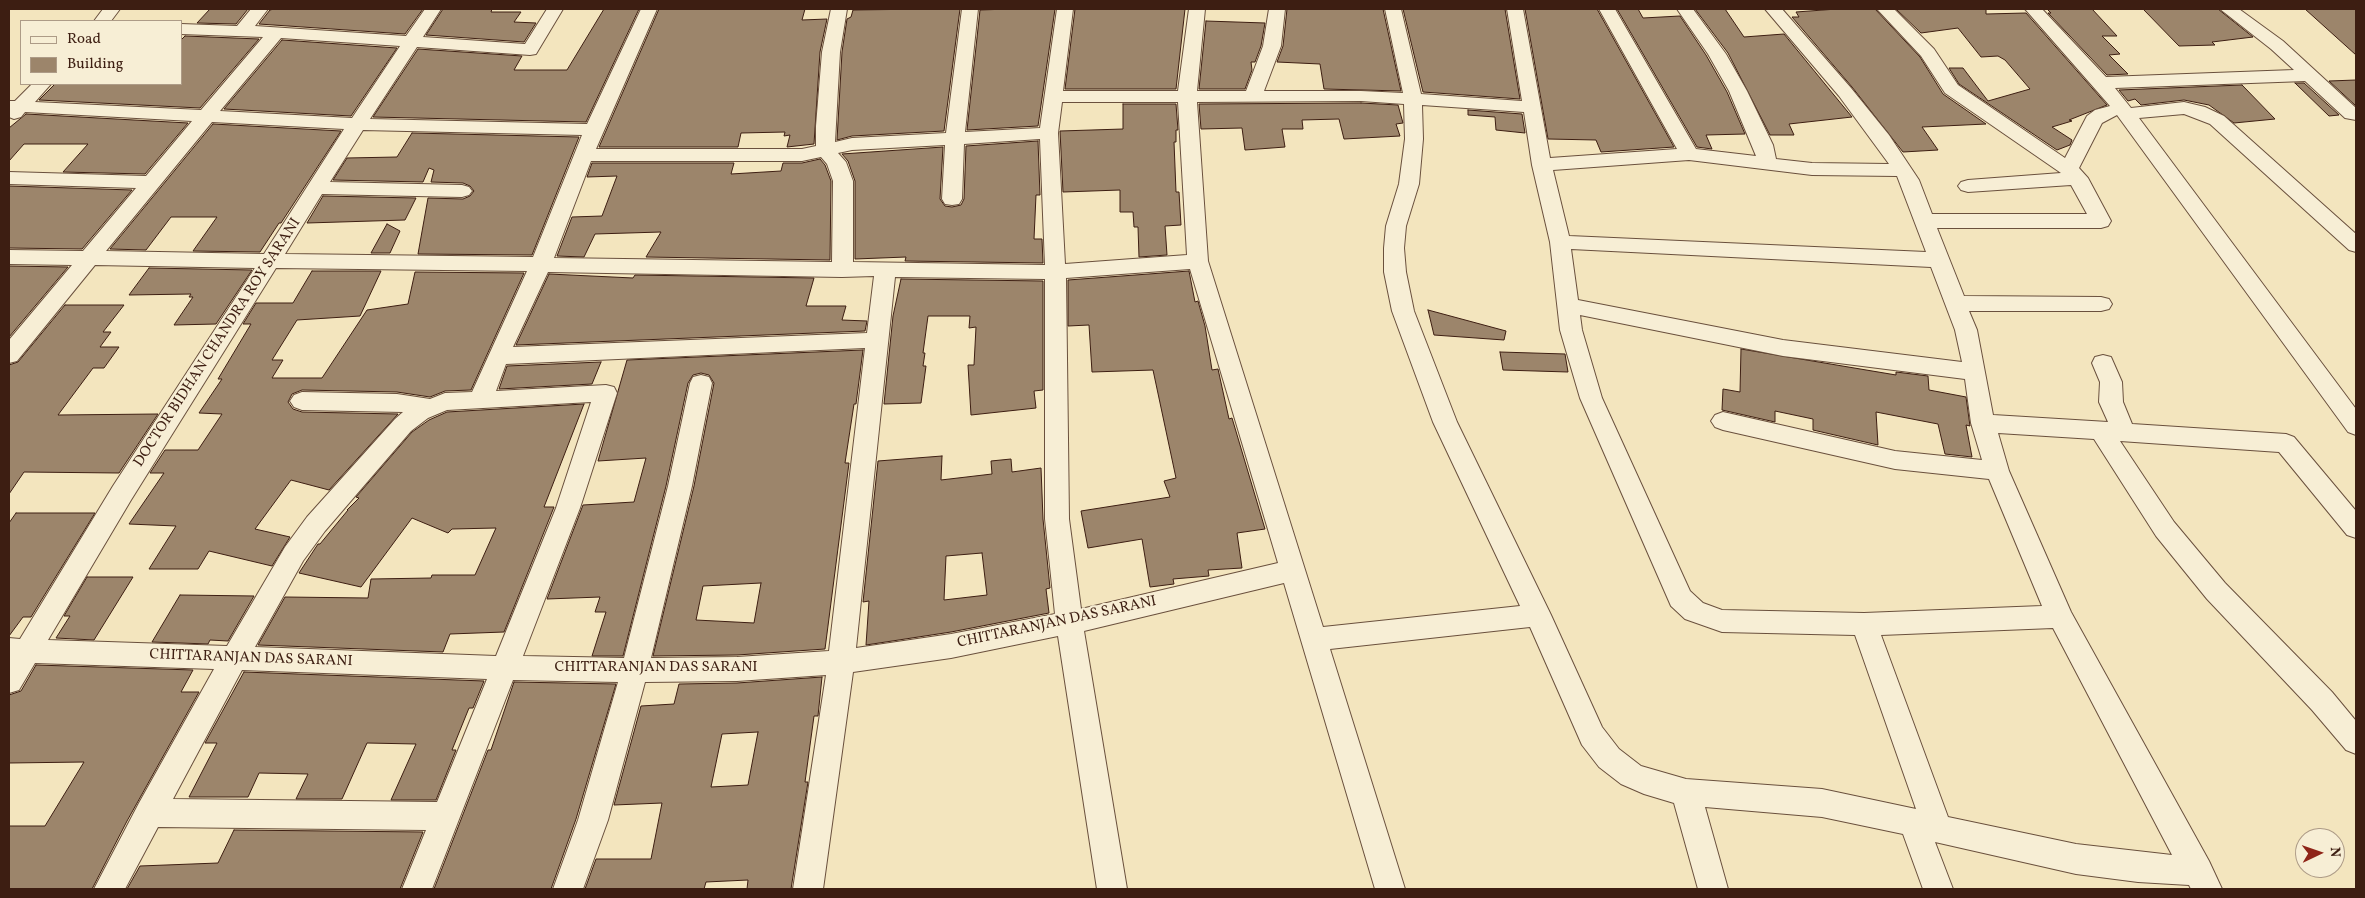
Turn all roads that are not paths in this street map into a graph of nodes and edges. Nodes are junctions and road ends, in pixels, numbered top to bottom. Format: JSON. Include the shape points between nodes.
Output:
{"nodes":[{"id":1,"x":112,"y":9,"type":"edge"},
{"id":2,"x":260,"y":9,"type":"edge"},
{"id":3,"x":433,"y":9,"type":"edge"},
{"id":4,"x":555,"y":9,"type":"edge"},
{"id":5,"x":649,"y":9,"type":"edge"},
{"id":6,"x":840,"y":9,"type":"edge"},
{"id":7,"x":970,"y":9,"type":"edge"},
{"id":8,"x":1065,"y":9,"type":"edge"},
{"id":9,"x":1197,"y":9,"type":"edge"},
{"id":10,"x":1277,"y":9,"type":"edge"},
{"id":11,"x":1392,"y":9,"type":"edge"},
{"id":12,"x":1515,"y":9,"type":"edge"},
{"id":13,"x":1607,"y":9,"type":"edge"},
{"id":14,"x":1685,"y":9,"type":"edge"},
{"id":15,"x":1773,"y":9,"type":"edge"},
{"id":16,"x":1885,"y":9,"type":"edge"},
{"id":17,"x":2033,"y":9,"type":"edge"},
{"id":18,"x":2228,"y":9,"type":"edge"},
{"id":19,"x":103,"y":20,"type":"edge"},
{"id":20,"x":182,"y":29,"type":"edge"},
{"id":21,"x":242,"y":31,"type":"junction"},
{"id":22,"x":276,"y":32,"type":"junction"},
{"id":23,"x":411,"y":41,"type":"junction"},
{"id":24,"x":2310,"y":76,"type":"junction"},
{"id":25,"x":2101,"y":83,"type":"junction"},
{"id":26,"x":41,"y":85,"type":"edge"},
{"id":27,"x":1187,"y":96,"type":"junction"},
{"id":28,"x":1254,"y":96,"type":"junction"},
{"id":29,"x":1052,"y":97,"type":"junction"},
{"id":30,"x":1412,"y":98,"type":"junction"},
{"id":31,"x":1532,"y":107,"type":"junction"},
{"id":32,"x":13,"y":110,"type":"edge"},
{"id":33,"x":2123,"y":111,"type":"junction"},
{"id":34,"x":2356,"y":114,"type":"edge"},
{"id":35,"x":206,"y":116,"type":"junction"},
{"id":36,"x":356,"y":124,"type":"junction"},
{"id":37,"x":594,"y":130,"type":"junction"},
{"id":38,"x":1049,"y":133,"type":"junction"},
{"id":39,"x":955,"y":136,"type":"junction"},
{"id":40,"x":826,"y":151,"type":"junction"},
{"id":41,"x":1689,"y":154,"type":"junction"},
{"id":42,"x":584,"y":155,"type":"junction"},
{"id":43,"x":1768,"y":163,"type":"junction"},
{"id":44,"x":1542,"y":165,"type":"junction"},
{"id":45,"x":1903,"y":170,"type":"junction"},
{"id":46,"x":2074,"y":173,"type":"junction"},
{"id":47,"x":9,"y":178,"type":"edge"},
{"id":48,"x":150,"y":182,"type":"junction"},
{"id":49,"x":1968,"y":186,"type":"dead end"},
{"id":50,"x":316,"y":188,"type":"junction"},
{"id":51,"x":462,"y":191,"type":"dead end"},
{"id":52,"x":952,"y":199,"type":"dead end"},
{"id":53,"x":1924,"y":221,"type":"junction"},
{"id":54,"x":1560,"y":242,"type":"junction"},
{"id":55,"x":2356,"y":245,"type":"edge"},
{"id":56,"x":9,"y":257,"type":"edge"},
{"id":57,"x":89,"y":258,"type":"junction"},
{"id":58,"x":1940,"y":260,"type":"junction"},
{"id":59,"x":270,"y":261,"type":"junction"},
{"id":60,"x":1198,"y":261,"type":"junction"},
{"id":61,"x":541,"y":264,"type":"junction"},
{"id":62,"x":842,"y":270,"type":"junction"},
{"id":63,"x":886,"y":270,"type":"junction"},
{"id":64,"x":1056,"y":272,"type":"junction"},
{"id":65,"x":1956,"y":303,"type":"junction"},
{"id":66,"x":2100,"y":304,"type":"dead end"},
{"id":67,"x":1567,"y":305,"type":"junction"},
{"id":68,"x":876,"y":340,"type":"junction"},
{"id":69,"x":9,"y":355,"type":"edge"},
{"id":70,"x":498,"y":356,"type":"junction"},
{"id":71,"x":2103,"y":363,"type":"dead end"},
{"id":72,"x":1975,"y":372,"type":"junction"},
{"id":73,"x":701,"y":382,"type":"dead end"},
{"id":74,"x":481,"y":399,"type":"junction"},
{"id":75,"x":302,"y":401,"type":"dead end"},
{"id":76,"x":428,"y":408,"type":"junction"},
{"id":77,"x":1723,"y":421,"type":"dead end"},
{"id":78,"x":1983,"y":423,"type":"junction"},
{"id":79,"x":2356,"y":426,"type":"edge"},
{"id":80,"x":2112,"y":432,"type":"junction"},
{"id":81,"x":1997,"y":471,"type":"junction"},
{"id":82,"x":2355,"y":516,"type":"edge"},
{"id":83,"x":1294,"y":570,"type":"junction"},
{"id":84,"x":1538,"y":615,"type":"junction"},
{"id":85,"x":2060,"y":617,"type":"junction"},
{"id":86,"x":1069,"y":623,"type":"junction"},
{"id":87,"x":1864,"y":624,"type":"junction"},
{"id":88,"x":1314,"y":639,"type":"junction"},
{"id":89,"x":18,"y":650,"type":"edge"},
{"id":90,"x":234,"y":659,"type":"junction"},
{"id":91,"x":841,"y":662,"type":"junction"},
{"id":92,"x":504,"y":668,"type":"junction"},
{"id":93,"x":635,"y":670,"type":"junction"},
{"id":94,"x":9,"y":681,"type":"edge"},
{"id":95,"x":2356,"y":742,"type":"edge"},
{"id":96,"x":1686,"y":794,"type":"junction"},
{"id":97,"x":149,"y":813,"type":"junction"},
{"id":98,"x":446,"y":816,"type":"junction"},
{"id":99,"x":1925,"y":825,"type":"junction"},
{"id":100,"x":2203,"y":880,"type":"edge"},
{"id":101,"x":109,"y":889,"type":"edge"},
{"id":102,"x":417,"y":889,"type":"edge"},
{"id":103,"x":568,"y":889,"type":"edge"},
{"id":104,"x":808,"y":889,"type":"edge"},
{"id":105,"x":1112,"y":889,"type":"edge"},
{"id":106,"x":1390,"y":889,"type":"edge"},
{"id":107,"x":1713,"y":889,"type":"edge"},
{"id":108,"x":1938,"y":889,"type":"edge"}],
"edges":[{"from":1,"to":19,"type":"street"},
{"from":2,"to":21,"type":"street"},
{"from":3,"to":23,"type":"street","name":"DOCTOR BIDHAN CHANDRA ROY SARANI"},
{"from":4,"to":23,"type":"street","via":[[530,50]]},
{"from":5,"to":37,"type":"street"},
{"from":6,"to":40,"type":"street","via":[[831,52]]},
{"from":7,"to":39,"type":"street"},
{"from":8,"to":29,"type":"street"},
{"from":9,"to":27,"type":"street"},
{"from":10,"to":28,"type":"street","via":[[1272,46]]},
{"from":11,"to":30,"type":"street"},
{"from":12,"to":31,"type":"street"},
{"from":13,"to":41,"type":"street"},
{"from":14,"to":43,"type":"street","via":[[1738,91]]},
{"from":15,"to":45,"type":"street","via":[[1845,92]]},
{"from":16,"to":46,"type":"street","via":[[1928,53],[1952,89]]},
{"from":17,"to":25,"type":"street"},
{"from":18,"to":24,"type":"street","via":[[2277,45]]},
{"from":20,"to":21,"type":"street"},
{"from":21,"to":22,"type":"street"},
{"from":22,"to":23,"type":"street"},
{"from":22,"to":35,"type":"street"},
{"from":23,"to":36,"type":"street","name":"DOCTOR BIDHAN CHANDRA ROY SARANI"},
{"from":24,"to":25,"type":"street"},
{"from":24,"to":34,"type":"street","via":[[2352,114]]},
{"from":25,"to":33,"type":"street"},
{"from":26,"to":32,"type":"street"},
{"from":27,"to":28,"type":"street"},
{"from":27,"to":29,"type":"street"},
{"from":27,"to":60,"type":"street"},
{"from":28,"to":30,"type":"street"},
{"from":29,"to":38,"type":"street"},
{"from":30,"to":31,"type":"street"},
{"from":30,"to":84,"type":"street","via":[[1414,139],[1409,184],[1396,226],[1394,248],[1398,291],[1445,422]]},
{"from":31,"to":44,"type":"street"},
{"from":32,"to":35,"type":"street"},
{"from":33,"to":46,"type":"street","via":[[2102,114],[2094,120]]},
{"from":33,"to":55,"type":"street","via":[[2184,108],[2217,120]]},
{"from":33,"to":79,"type":"street"},
{"from":35,"to":36,"type":"street"},
{"from":35,"to":48,"type":"street"},
{"from":36,"to":37,"type":"street"},
{"from":36,"to":50,"type":"street","name":"DOCTOR BIDHAN CHANDRA ROY SARANI"},
{"from":37,"to":42,"type":"street"},
{"from":38,"to":39,"type":"street"},
{"from":38,"to":64,"type":"street"},
{"from":39,"to":40,"type":"street","via":[[852,144]]},
{"from":39,"to":52,"type":"street"},
{"from":40,"to":42,"type":"street","via":[[774,156]]},
{"from":40,"to":62,"type":"street","via":[[836,162],[843,181]]},
{"from":41,"to":43,"type":"street"},
{"from":41,"to":44,"type":"street"},
{"from":42,"to":61,"type":"street"},
{"from":43,"to":45,"type":"street","via":[[1812,169]]},
{"from":44,"to":54,"type":"street"},
{"from":45,"to":53,"type":"street"},
{"from":46,"to":49,"type":"street"},
{"from":46,"to":53,"type":"street","via":[[2101,221]]},
{"from":47,"to":48,"type":"street"},
{"from":48,"to":57,"type":"street"},
{"from":50,"to":51,"type":"street"},
{"from":50,"to":59,"type":"street","name":"DOCTOR BIDHAN CHANDRA ROY SARANI"},
{"from":53,"to":58,"type":"street"},
{"from":54,"to":58,"type":"street"},
{"from":54,"to":67,"type":"street"},
{"from":56,"to":57,"type":"street"},
{"from":57,"to":59,"type":"street"},
{"from":57,"to":69,"type":"street"},
{"from":58,"to":65,"type":"street"},
{"from":59,"to":61,"type":"street"},
{"from":59,"to":89,"type":"street","name":"DOCTOR BIDHAN CHANDRA ROY SARANI"},
{"from":60,"to":64,"type":"street"},
{"from":60,"to":83,"type":"street"},
{"from":61,"to":62,"type":"street"},
{"from":61,"to":70,"type":"street"},
{"from":62,"to":63,"type":"street"},
{"from":63,"to":64,"type":"street"},
{"from":63,"to":68,"type":"street"},
{"from":64,"to":86,"type":"street","via":[[1057,519]]},
{"from":65,"to":66,"type":"street"},
{"from":65,"to":72,"type":"street"},
{"from":67,"to":72,"type":"street","via":[[1783,348]]},
{"from":67,"to":87,"type":"street","via":[[1591,398],[1675,590],[1686,605],[1703,616],[1722,621]]},
{"from":68,"to":70,"type":"street"},
{"from":68,"to":91,"type":"street"},
{"from":70,"to":74,"type":"street"},
{"from":71,"to":80,"type":"street","via":[[2111,382]]},
{"from":72,"to":78,"type":"street"},
{"from":73,"to":93,"type":"street","via":[[680,486]]},
{"from":74,"to":76,"type":"street","via":[[445,402]]},
{"from":74,"to":92,"type":"street","via":[[606,393],[568,508]]},
{"from":75,"to":76,"type":"street","via":[[397,403]]},
{"from":76,"to":90,"type":"street","via":[[403,425],[303,540]]},
{"from":77,"to":81,"type":"street","via":[[1895,460]]},
{"from":78,"to":80,"type":"street"},
{"from":78,"to":81,"type":"street"},
{"from":80,"to":82,"type":"street","via":[[2286,443]]},
{"from":80,"to":95,"type":"street","via":[[2165,529],[2216,591],[2322,701]]},
{"from":81,"to":85,"type":"street"},
{"from":83,"to":86,"type":"street","name":"CHITTARANJAN DAS SARANI"},
{"from":83,"to":88,"type":"street"},
{"from":84,"to":88,"type":"street"},
{"from":84,"to":96,"type":"street","via":[[1586,724],[1609,758],[1631,775]]},
{"from":85,"to":87,"type":"street"},
{"from":85,"to":100,"type":"street"},
{"from":86,"to":91,"type":"street","name":"CHITTARANJAN DAS SARANI","via":[[951,646]]},
{"from":86,"to":105,"type":"street"},
{"from":87,"to":99,"type":"street"},
{"from":88,"to":106,"type":"street"},
{"from":89,"to":90,"type":"street","name":"CHITTARANJAN DAS SARANI"},
{"from":89,"to":94,"type":"street","name":"DOCTOR BIDHAN CHANDRA ROY SARANI"},
{"from":90,"to":92,"type":"street","name":"CHITTARANJAN DAS SARANI"},
{"from":90,"to":97,"type":"street"},
{"from":91,"to":93,"type":"street","name":"CHITTARANJAN DAS SARANI","via":[[736,669]]},
{"from":91,"to":104,"type":"street"},
{"from":92,"to":93,"type":"street","name":"CHITTARANJAN DAS SARANI"},
{"from":92,"to":98,"type":"street"},
{"from":93,"to":103,"type":"street","via":[[593,820]]},
{"from":96,"to":99,"type":"street","via":[[1731,794],[1822,804]]},
{"from":96,"to":107,"type":"street"},
{"from":97,"to":98,"type":"street"},
{"from":97,"to":101,"type":"street"},
{"from":98,"to":102,"type":"street"},
{"from":99,"to":100,"type":"street","via":[[2076,859]]},
{"from":99,"to":108,"type":"street"}]}
